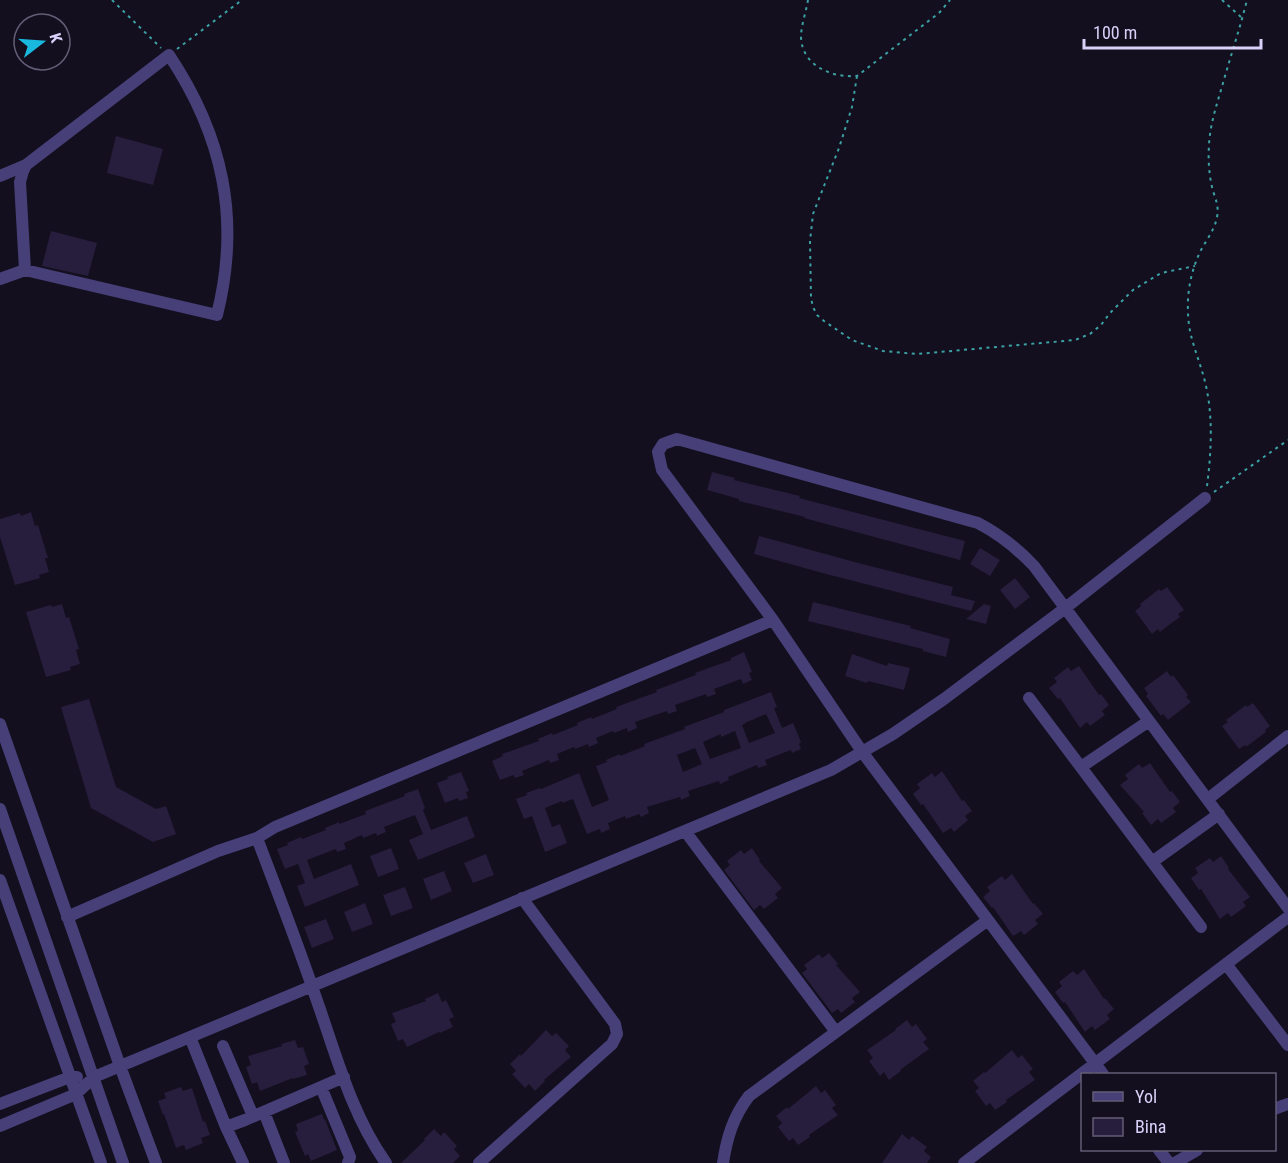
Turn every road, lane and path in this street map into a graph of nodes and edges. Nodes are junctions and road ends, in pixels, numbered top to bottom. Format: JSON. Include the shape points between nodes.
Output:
{"nodes":[{"id":1,"x":112,"y":0,"type":"edge"},
{"id":2,"x":242,"y":0,"type":"edge"},
{"id":3,"x":808,"y":0,"type":"edge"},
{"id":4,"x":950,"y":0,"type":"edge"},
{"id":5,"x":1222,"y":0,"type":"edge"},
{"id":6,"x":1247,"y":0,"type":"edge"},
{"id":7,"x":1242,"y":18,"type":"junction"},
{"id":8,"x":169,"y":55,"type":"junction"},
{"id":9,"x":857,"y":76,"type":"junction"},
{"id":10,"x":26,"y":165,"type":"junction"},
{"id":11,"x":0,"y":176,"type":"edge"},
{"id":12,"x":1195,"y":266,"type":"junction"},
{"id":13,"x":25,"y":270,"type":"junction"},
{"id":14,"x":0,"y":279,"type":"edge"},
{"id":15,"x":1288,"y":440,"type":"edge"},
{"id":16,"x":1205,"y":498,"type":"junction"},
{"id":17,"x":1064,"y":609,"type":"junction"},
{"id":18,"x":772,"y":620,"type":"junction"},
{"id":19,"x":1029,"y":698,"type":"dead end"},
{"id":20,"x":1149,"y":721,"type":"junction"},
{"id":21,"x":0,"y":724,"type":"edge"},
{"id":22,"x":1288,"y":736,"type":"edge"},
{"id":23,"x":863,"y":753,"type":"junction"},
{"id":24,"x":1081,"y":767,"type":"junction"},
{"id":25,"x":1208,"y":799,"type":"junction"},
{"id":26,"x":0,"y":809,"type":"edge"},
{"id":27,"x":1219,"y":814,"type":"junction"},
{"id":28,"x":685,"y":831,"type":"junction"},
{"id":29,"x":257,"y":837,"type":"junction"},
{"id":30,"x":1152,"y":862,"type":"junction"},
{"id":31,"x":0,"y":880,"type":"edge"},
{"id":32,"x":522,"y":898,"type":"junction"},
{"id":33,"x":1288,"y":908,"type":"edge"},
{"id":34,"x":67,"y":917,"type":"junction"},
{"id":35,"x":1288,"y":917,"type":"edge"},
{"id":36,"x":988,"y":920,"type":"junction"},
{"id":37,"x":1201,"y":927,"type":"dead end"},
{"id":38,"x":1226,"y":964,"type":"junction"},
{"id":39,"x":312,"y":986,"type":"junction"},
{"id":40,"x":836,"y":1032,"type":"junction"},
{"id":41,"x":190,"y":1037,"type":"junction"},
{"id":42,"x":1288,"y":1045,"type":"edge"},
{"id":43,"x":224,"y":1046,"type":"dead end"},
{"id":44,"x":120,"y":1066,"type":"junction"},
{"id":45,"x":1099,"y":1069,"type":"edge"},
{"id":46,"x":70,"y":1077,"type":"junction"},
{"id":47,"x":93,"y":1077,"type":"junction"},
{"id":48,"x":344,"y":1077,"type":"junction"},
{"id":49,"x":1081,"y":1082,"type":"edge"},
{"id":50,"x":321,"y":1087,"type":"junction"},
{"id":51,"x":76,"y":1094,"type":"junction"},
{"id":52,"x":0,"y":1104,"type":"edge"},
{"id":53,"x":258,"y":1114,"type":"junction"},
{"id":54,"x":0,"y":1126,"type":"edge"},
{"id":55,"x":226,"y":1126,"type":"junction"},
{"id":56,"x":1194,"y":1151,"type":"edge"},
{"id":57,"x":100,"y":1163,"type":"edge"},
{"id":58,"x":123,"y":1163,"type":"edge"},
{"id":59,"x":156,"y":1163,"type":"edge"},
{"id":60,"x":243,"y":1163,"type":"edge"},
{"id":61,"x":284,"y":1163,"type":"edge"},
{"id":62,"x":348,"y":1163,"type":"edge"},
{"id":63,"x":386,"y":1163,"type":"edge"},
{"id":64,"x":479,"y":1163,"type":"edge"},
{"id":65,"x":723,"y":1163,"type":"edge"},
{"id":66,"x":964,"y":1163,"type":"edge"},
{"id":67,"x":1175,"y":1163,"type":"edge"}],
"edges":[{"from":1,"to":8,"type":"path"},
{"from":2,"to":8,"type":"path"},
{"from":3,"to":9,"type":"path","via":[[801,36],[808,58],[816,67],[833,74]]},
{"from":4,"to":9,"type":"path","via":[[939,13]]},
{"from":5,"to":7,"type":"path"},
{"from":6,"to":7,"type":"path"},
{"from":7,"to":12,"type":"path","via":[[1210,135],[1209,161],[1218,205],[1217,221]]},
{"from":8,"to":10,"type":"street"},
{"from":8,"to":13,"type":"street","via":[[204,119],[224,189],[228,245],[217,315]]},
{"from":9,"to":12,"type":"path","via":[[839,148],[813,214],[810,241],[813,307],[824,321],[852,340],[883,351],[917,354],[1076,339],[1101,326],[1133,290],[1161,273]]},
{"from":10,"to":11,"type":"street"},
{"from":10,"to":13,"type":"street","via":[[20,182]]},
{"from":12,"to":16,"type":"path","via":[[1188,317],[1209,405]]},
{"from":13,"to":14,"type":"street"},
{"from":15,"to":16,"type":"path"},
{"from":16,"to":17,"type":"street"},
{"from":17,"to":18,"type":"street","via":[[1017,548],[978,522],[676,439],[663,444],[658,452],[662,470]]},
{"from":17,"to":20,"type":"street"},
{"from":17,"to":23,"type":"street","via":[[919,717]]},
{"from":18,"to":23,"type":"street"},
{"from":18,"to":29,"type":"street"},
{"from":19,"to":24,"type":"street"},
{"from":20,"to":24,"type":"street"},
{"from":20,"to":25,"type":"street"},
{"from":21,"to":34,"type":"street"},
{"from":22,"to":25,"type":"street"},
{"from":23,"to":28,"type":"street"},
{"from":23,"to":36,"type":"street"},
{"from":24,"to":30,"type":"street"},
{"from":25,"to":27,"type":"street"},
{"from":26,"to":47,"type":"street"},
{"from":27,"to":30,"type":"street"},
{"from":27,"to":33,"type":"street"},
{"from":28,"to":32,"type":"street"},
{"from":28,"to":40,"type":"street"},
{"from":29,"to":34,"type":"street"},
{"from":29,"to":39,"type":"street"},
{"from":30,"to":37,"type":"street"},
{"from":31,"to":46,"type":"street"},
{"from":32,"to":39,"type":"street"},
{"from":32,"to":64,"type":"street","via":[[615,1024],[616,1034],[612,1044]]},
{"from":34,"to":44,"type":"street"},
{"from":35,"to":38,"type":"street"},
{"from":36,"to":40,"type":"street"},
{"from":36,"to":45,"type":"street"},
{"from":38,"to":42,"type":"street"},
{"from":38,"to":45,"type":"street"},
{"from":39,"to":41,"type":"street"},
{"from":39,"to":48,"type":"street"},
{"from":40,"to":65,"type":"street","via":[[749,1096],[731,1127]]},
{"from":41,"to":44,"type":"street"},
{"from":41,"to":55,"type":"street"},
{"from":43,"to":53,"type":"street"},
{"from":44,"to":47,"type":"street"},
{"from":44,"to":59,"type":"street"},
{"from":46,"to":47,"type":"street"},
{"from":46,"to":51,"type":"street"},
{"from":46,"to":52,"type":"street"},
{"from":47,"to":51,"type":"street"},
{"from":47,"to":58,"type":"street"},
{"from":48,"to":50,"type":"street"},
{"from":48,"to":63,"type":"street","via":[[362,1124]]},
{"from":49,"to":66,"type":"street"},
{"from":50,"to":53,"type":"street"},
{"from":50,"to":62,"type":"street","via":[[350,1157]]},
{"from":51,"to":54,"type":"street"},
{"from":51,"to":57,"type":"street"},
{"from":53,"to":55,"type":"street"},
{"from":53,"to":61,"type":"street"},
{"from":55,"to":60,"type":"street"},
{"from":56,"to":67,"type":"street"}]}
